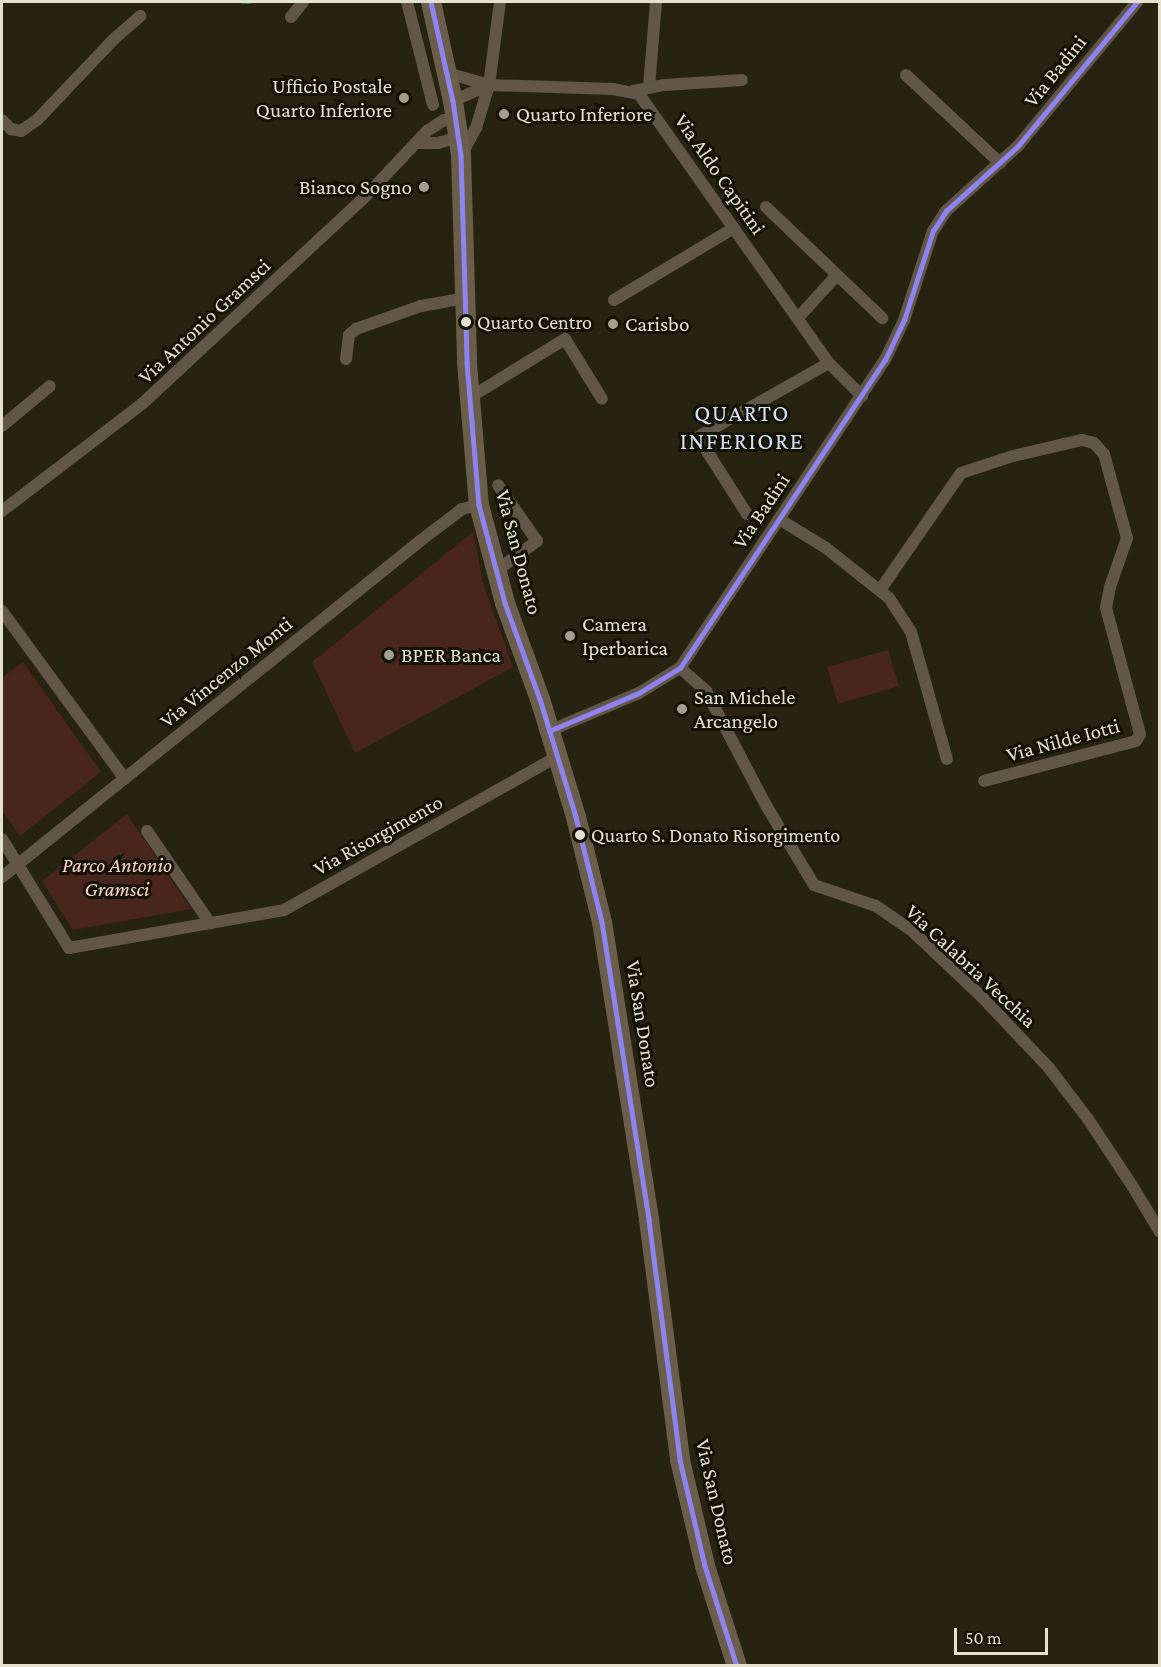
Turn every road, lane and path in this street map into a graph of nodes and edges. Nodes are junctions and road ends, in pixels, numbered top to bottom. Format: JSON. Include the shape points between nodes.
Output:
{"nodes":[{"id":1,"x":303,"y":2,"type":"edge"},
{"id":2,"x":407,"y":2,"type":"edge"},
{"id":3,"x":431,"y":2,"type":"edge"},
{"id":4,"x":500,"y":2,"type":"edge"},
{"id":5,"x":656,"y":2,"type":"edge"},
{"id":6,"x":1137,"y":2,"type":"edge"},
{"id":7,"x":140,"y":16,"type":"dead end"},
{"id":8,"x":291,"y":17,"type":"dead end"},
{"id":9,"x":447,"y":73,"type":"junction"},
{"id":10,"x":906,"y":75,"type":"dead end"},
{"id":11,"x":742,"y":80,"type":"dead end"},
{"id":12,"x":489,"y":85,"type":"junction"},
{"id":13,"x":649,"y":87,"type":"junction"},
{"id":14,"x":633,"y":92,"type":"junction"},
{"id":15,"x":453,"y":101,"type":"junction"},
{"id":16,"x":433,"y":105,"type":"dead end"},
{"id":17,"x":2,"y":120,"type":"edge"},
{"id":18,"x":459,"y":138,"type":"junction"},
{"id":19,"x":418,"y":143,"type":"junction"},
{"id":20,"x":1000,"y":163,"type":"junction"},
{"id":21,"x":766,"y":207,"type":"dead end"},
{"id":22,"x":734,"y":228,"type":"junction"},
{"id":23,"x":836,"y":276,"type":"junction"},
{"id":24,"x":466,"y":298,"type":"junction"},
{"id":25,"x":614,"y":300,"type":"dead end"},
{"id":26,"x":798,"y":318,"type":"junction"},
{"id":27,"x":882,"y":318,"type":"dead end"},
{"id":28,"x":346,"y":359,"type":"dead end"},
{"id":29,"x":830,"y":363,"type":"junction"},
{"id":30,"x":50,"y":386,"type":"dead end"},
{"id":31,"x":862,"y":396,"type":"junction"},
{"id":32,"x":469,"y":398,"type":"junction"},
{"id":33,"x":602,"y":399,"type":"dead end"},
{"id":34,"x":2,"y":426,"type":"edge"},
{"id":35,"x":498,"y":485,"type":"dead end"},
{"id":36,"x":479,"y":505,"type":"junction"},
{"id":37,"x":2,"y":511,"type":"edge"},
{"id":38,"x":747,"y":514,"type":"dead end"},
{"id":39,"x":779,"y":519,"type":"junction"},
{"id":40,"x":496,"y":571,"type":"junction"},
{"id":41,"x":880,"y":590,"type":"junction"},
{"id":42,"x":2,"y":611,"type":"edge"},
{"id":43,"x":680,"y":668,"type":"junction"},
{"id":44,"x":549,"y":731,"type":"junction"},
{"id":45,"x":556,"y":756,"type":"junction"},
{"id":46,"x":947,"y":759,"type":"dead end"},
{"id":47,"x":125,"y":779,"type":"junction"},
{"id":48,"x":984,"y":780,"type":"dead end"},
{"id":49,"x":147,"y":831,"type":"dead end"},
{"id":50,"x":2,"y":838,"type":"edge"},
{"id":51,"x":19,"y":863,"type":"junction"},
{"id":52,"x":2,"y":877,"type":"edge"},
{"id":53,"x":210,"y":923,"type":"junction"},
{"id":54,"x":1160,"y":1232,"type":"edge"},
{"id":55,"x":736,"y":1665,"type":"edge"}],
"edges":[{"from":1,"to":8,"type":"street"},
{"from":2,"to":16,"type":"street"},
{"from":3,"to":9,"type":"main road","name":"Via San Donato"},
{"from":4,"to":12,"type":"street"},
{"from":5,"to":13,"type":"street"},
{"from":6,"to":20,"type":"street","name":"Via Badini","via":[[1048,112]]},
{"from":7,"to":17,"type":"street","via":[[37,120],[21,130],[11,129]]},
{"from":9,"to":12,"type":"street"},
{"from":9,"to":15,"type":"main road","name":"Via San Donato"},
{"from":10,"to":20,"type":"street"},
{"from":11,"to":13,"type":"street"},
{"from":12,"to":14,"type":"street"},
{"from":12,"to":15,"type":"street"},
{"from":12,"to":18,"type":"street","via":[[476,128]]},
{"from":13,"to":14,"type":"street"},
{"from":14,"to":22,"type":"street","name":"Via Aldo Capitini","via":[[644,98]]},
{"from":15,"to":18,"type":"main road","name":"Via San Donato"},
{"from":18,"to":19,"type":"street"},
{"from":18,"to":19,"type":"street","name":"Via Antonio Gramsci","via":[[444,120],[427,131]]},
{"from":18,"to":24,"type":"main road","name":"Via San Donato"},
{"from":19,"to":37,"type":"street","name":"Via Antonio Gramsci","via":[[141,405]]},
{"from":20,"to":31,"type":"street","name":"Via Badini","via":[[946,211],[933,231],[904,320]]},
{"from":21,"to":23,"type":"street"},
{"from":22,"to":25,"type":"street"},
{"from":22,"to":26,"type":"street","name":"Via Aldo Capitini"},
{"from":23,"to":26,"type":"street"},
{"from":23,"to":27,"type":"street"},
{"from":24,"to":28,"type":"street","via":[[421,306],[356,329],[349,335]]},
{"from":24,"to":32,"type":"main road","name":"Via San Donato"},
{"from":26,"to":29,"type":"street","name":"Via Aldo Capitini"},
{"from":29,"to":31,"type":"street","name":"Via Aldo Capitini"},
{"from":29,"to":38,"type":"street","via":[[698,437]]},
{"from":30,"to":34,"type":"street"},
{"from":31,"to":39,"type":"street","name":"Via Badini"},
{"from":32,"to":33,"type":"street","via":[[565,339]]},
{"from":32,"to":36,"type":"main road","name":"Via San Donato"},
{"from":35,"to":40,"type":"street","via":[[537,541]]},
{"from":36,"to":40,"type":"main road","name":"Via San Donato"},
{"from":36,"to":47,"type":"street","name":"Via Vincenzo Monti","via":[[462,509],[427,535]]},
{"from":39,"to":41,"type":"street","via":[[826,548]]},
{"from":39,"to":43,"type":"street","name":"Via Badini"},
{"from":40,"to":44,"type":"main road","name":"Via San Donato"},
{"from":41,"to":46,"type":"street","via":[[911,632]]},
{"from":41,"to":48,"type":"street","name":"Via Nilde Iotti","via":[[961,473],[1082,440],[1094,444],[1104,454],[1127,538],[1106,608],[1140,734],[1136,741]]},
{"from":42,"to":47,"type":"street"},
{"from":43,"to":44,"type":"street","name":"Via Badini","via":[[639,693]]},
{"from":43,"to":54,"type":"street","name":"Via Calabria Vecchia","via":[[706,691],[767,807],[814,885],[876,906],[911,930],[981,996],[1049,1068],[1088,1119]]},
{"from":44,"to":45,"type":"main road","name":"Via San Donato"},
{"from":45,"to":53,"type":"street","name":"Via Risorgimento","via":[[284,910]]},
{"from":45,"to":55,"type":"main road","name":"Via San Donato","via":[[602,922],[650,1220],[680,1460],[705,1566]]},
{"from":47,"to":51,"type":"street","name":"Via Vincenzo Monti"},
{"from":49,"to":53,"type":"street"},
{"from":50,"to":51,"type":"street"},
{"from":51,"to":52,"type":"street","name":"Via Vincenzo Monti"},
{"from":51,"to":53,"type":"street","name":"Via Risorgimento","via":[[69,948]]}]}
